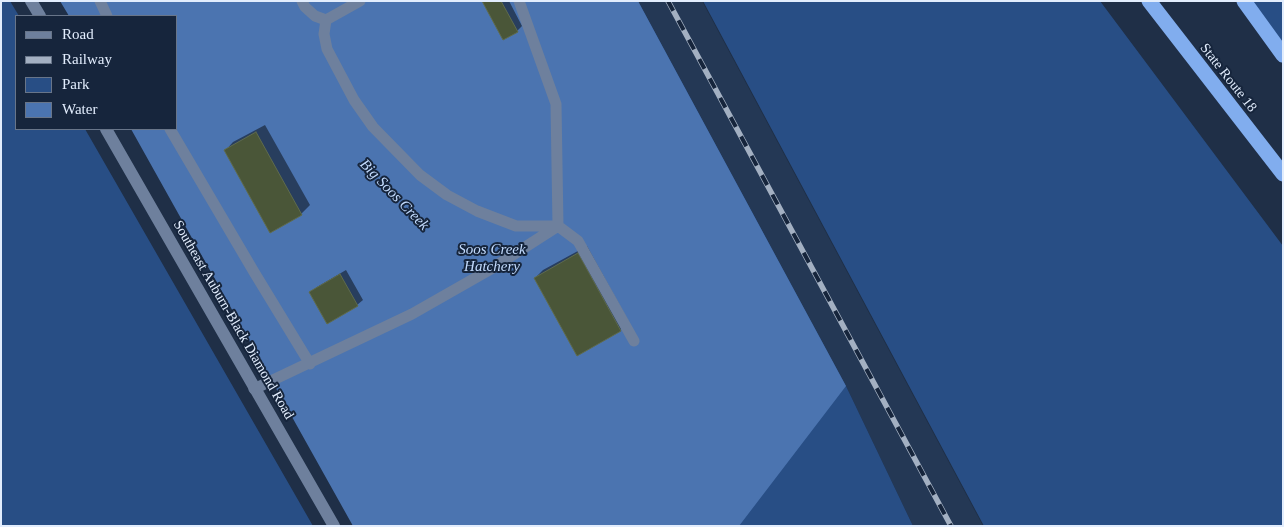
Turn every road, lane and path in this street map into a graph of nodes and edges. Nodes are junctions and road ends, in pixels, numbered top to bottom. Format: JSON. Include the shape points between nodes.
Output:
{"nodes":[{"id":1,"x":31,"y":1,"type":"edge"},
{"id":2,"x":100,"y":1,"type":"edge"},
{"id":3,"x":302,"y":1,"type":"edge"},
{"id":4,"x":360,"y":1,"type":"edge"},
{"id":5,"x":519,"y":1,"type":"edge"},
{"id":6,"x":1149,"y":1,"type":"edge"},
{"id":7,"x":1244,"y":1,"type":"edge"},
{"id":8,"x":39,"y":15,"type":"edge"},
{"id":9,"x":107,"y":15,"type":"edge"},
{"id":10,"x":326,"y":20,"type":"junction"},
{"id":11,"x":1283,"y":55,"type":"edge"},
{"id":12,"x":107,"y":130,"type":"edge"},
{"id":13,"x":171,"y":130,"type":"edge"},
{"id":14,"x":1283,"y":174,"type":"edge"},
{"id":15,"x":558,"y":226,"type":"junction"},
{"id":16,"x":634,"y":341,"type":"dead end"},
{"id":17,"x":310,"y":364,"type":"junction"},
{"id":18,"x":254,"y":389,"type":"junction"},
{"id":19,"x":334,"y":526,"type":"edge"}],
"edges":[{"from":1,"to":8,"type":"main road"},
{"from":2,"to":9,"type":"lane"},
{"from":3,"to":10,"type":"lane","via":[[315,16]]},
{"from":4,"to":10,"type":"lane"},
{"from":5,"to":15,"type":"lane","via":[[556,104]]},
{"from":6,"to":14,"type":"highway","name":"State Route 18"},
{"from":7,"to":11,"type":"highway"},
{"from":10,"to":15,"type":"lane","via":[[327,49],[354,100],[396,152],[420,174],[447,195],[516,226]]},
{"from":12,"to":18,"type":"main road","name":"Southeast Auburn-Black Diamond Road"},
{"from":13,"to":17,"type":"lane"},
{"from":15,"to":16,"type":"lane","via":[[578,241]]},
{"from":15,"to":17,"type":"lane","via":[[412,314]]},
{"from":17,"to":18,"type":"lane"},
{"from":18,"to":19,"type":"main road","name":"Southeast Auburn-Black Diamond Road"}]}
